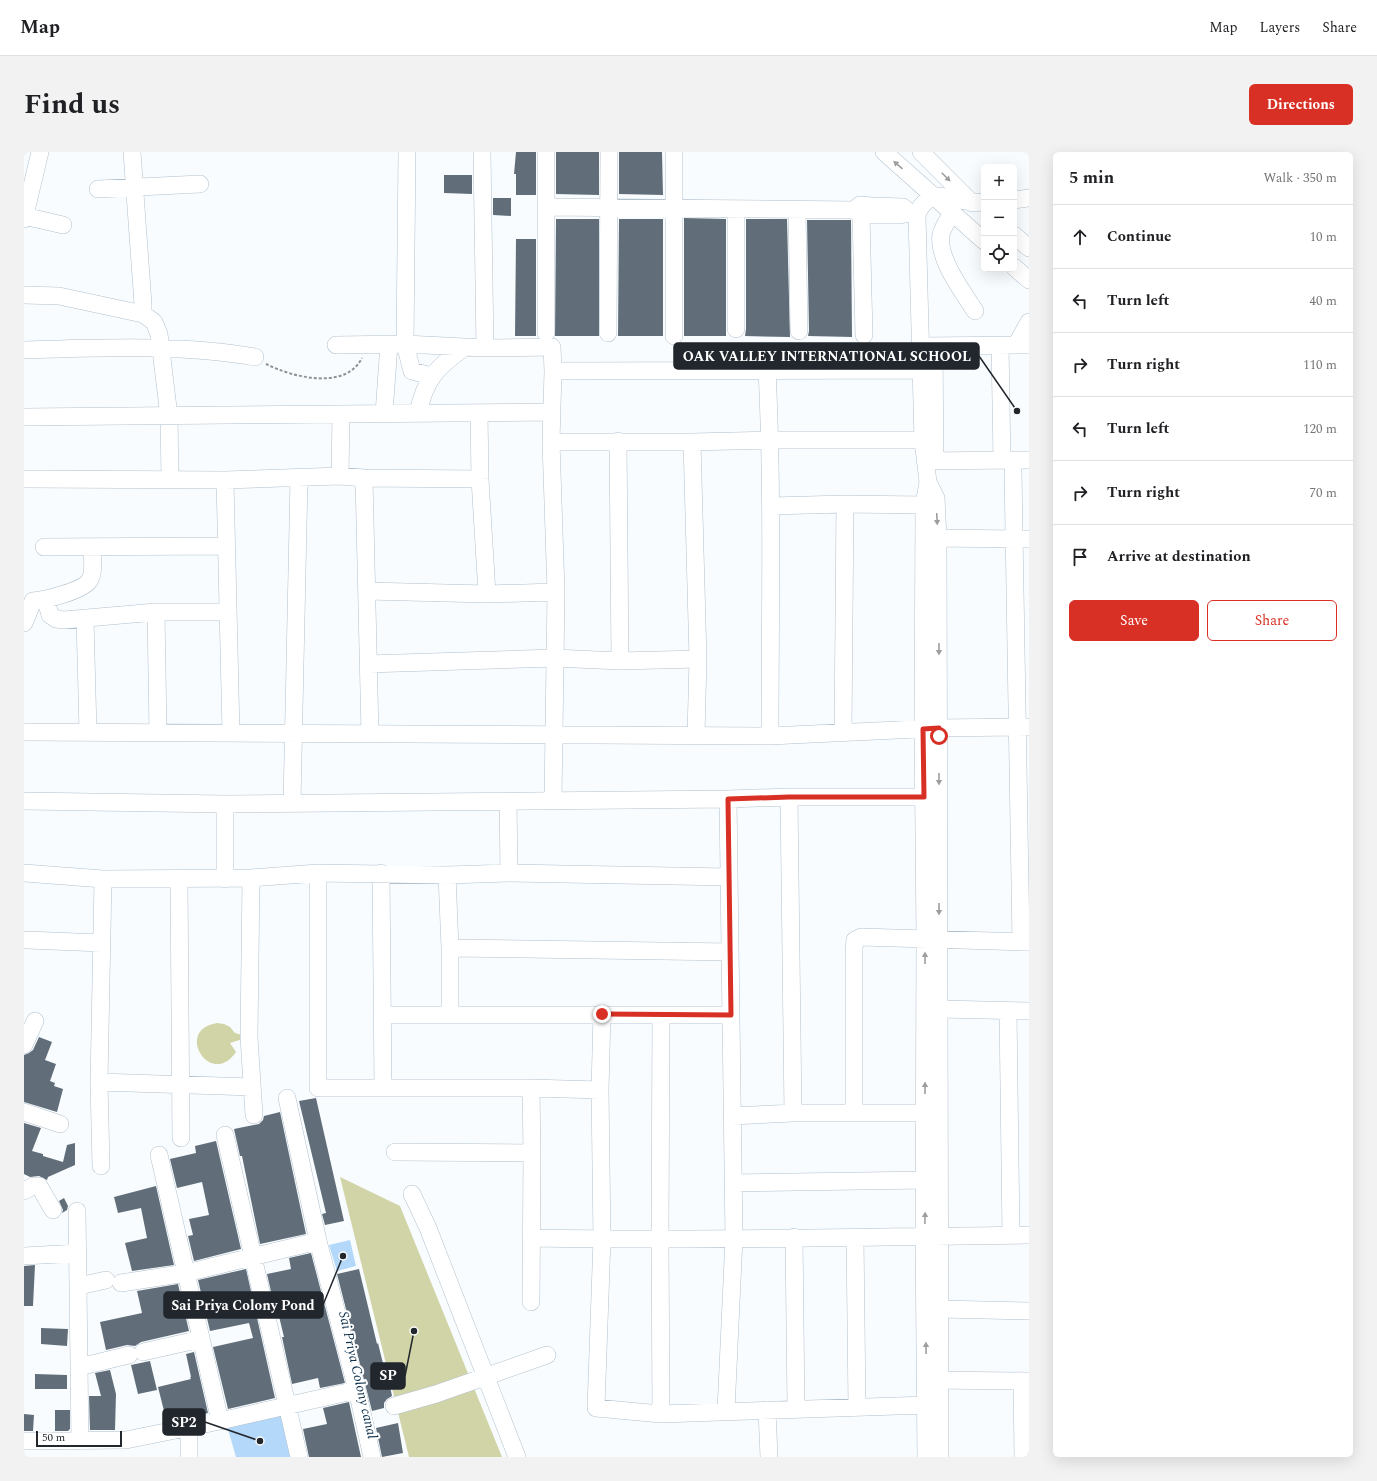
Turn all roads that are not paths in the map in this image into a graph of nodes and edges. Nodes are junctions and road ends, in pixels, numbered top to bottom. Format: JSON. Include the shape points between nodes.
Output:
{"nodes":[{"id":1,"x":40,"y":152,"type":"edge"},
{"id":2,"x":132,"y":152,"type":"edge"},
{"id":3,"x":407,"y":152,"type":"edge"},
{"id":4,"x":482,"y":152,"type":"edge"},
{"id":5,"x":546,"y":152,"type":"edge"},
{"id":6,"x":610,"y":152,"type":"edge"},
{"id":7,"x":674,"y":152,"type":"edge"},
{"id":8,"x":884,"y":152,"type":"edge"},
{"id":9,"x":921,"y":152,"type":"edge"},
{"id":10,"x":200,"y":184,"type":"dead end"},
{"id":11,"x":135,"y":187,"type":"junction"},
{"id":12,"x":98,"y":189,"type":"dead end"},
{"id":13,"x":933,"y":197,"type":"junction"},
{"id":14,"x":1029,"y":198,"type":"edge"},
{"id":15,"x":1017,"y":200,"type":"edge"},
{"id":16,"x":980,"y":206,"type":"edge"},
{"id":17,"x":546,"y":207,"type":"junction"},
{"id":18,"x":609,"y":207,"type":"junction"},
{"id":19,"x":675,"y":208,"type":"junction"},
{"id":20,"x":736,"y":209,"type":"junction"},
{"id":21,"x":797,"y":210,"type":"junction"},
{"id":22,"x":857,"y":212,"type":"junction"},
{"id":23,"x":914,"y":213,"type":"junction"},
{"id":24,"x":952,"y":213,"type":"junction"},
{"id":25,"x":24,"y":217,"type":"edge"},
{"id":26,"x":63,"y":225,"type":"dead end"},
{"id":27,"x":1015,"y":236,"type":"edge"},
{"id":28,"x":981,"y":238,"type":"edge"},
{"id":29,"x":1029,"y":248,"type":"edge"},
{"id":30,"x":1017,"y":270,"type":"edge"},
{"id":31,"x":1029,"y":280,"type":"edge"},
{"id":32,"x":24,"y":295,"type":"edge"},
{"id":33,"x":975,"y":311,"type":"dead end"},
{"id":34,"x":143,"y":314,"type":"junction"},
{"id":35,"x":1029,"y":322,"type":"edge"},
{"id":36,"x":736,"y":329,"type":"dead end"},
{"id":37,"x":799,"y":331,"type":"dead end"},
{"id":38,"x":546,"y":333,"type":"dead end"},
{"id":39,"x":608,"y":333,"type":"dead end"},
{"id":40,"x":864,"y":335,"type":"dead end"},
{"id":41,"x":674,"y":336,"type":"dead end"},
{"id":42,"x":397,"y":344,"type":"junction"},
{"id":43,"x":336,"y":345,"type":"dead end"},
{"id":44,"x":1015,"y":345,"type":"edge"},
{"id":45,"x":928,"y":346,"type":"junction"},
{"id":46,"x":465,"y":347,"type":"junction"},
{"id":47,"x":485,"y":348,"type":"junction"},
{"id":48,"x":160,"y":349,"type":"junction"},
{"id":49,"x":24,"y":350,"type":"edge"},
{"id":50,"x":255,"y":357,"type":"road end"},
{"id":51,"x":767,"y":370,"type":"junction"},
{"id":52,"x":922,"y":370,"type":"junction"},
{"id":53,"x":553,"y":371,"type":"junction"},
{"id":54,"x":431,"y":376,"type":"junction"},
{"id":55,"x":552,"y":412,"type":"junction"},
{"id":56,"x":418,"y":413,"type":"junction"},
{"id":57,"x":479,"y":413,"type":"junction"},
{"id":58,"x":341,"y":414,"type":"junction"},
{"id":59,"x":384,"y":414,"type":"junction"},
{"id":60,"x":169,"y":416,"type":"junction"},
{"id":61,"x":24,"y":417,"type":"edge"},
{"id":62,"x":770,"y":440,"type":"junction"},
{"id":63,"x":923,"y":440,"type":"junction"},
{"id":64,"x":618,"y":441,"type":"junction"},
{"id":65,"x":551,"y":442,"type":"junction"},
{"id":66,"x":692,"y":442,"type":"junction"},
{"id":67,"x":1029,"y":460,"type":"edge"},
{"id":68,"x":1015,"y":468,"type":"edge"},
{"id":69,"x":929,"y":469,"type":"junction"},
{"id":70,"x":340,"y":476,"type":"junction"},
{"id":71,"x":299,"y":478,"type":"junction"},
{"id":72,"x":364,"y":478,"type":"junction"},
{"id":73,"x":24,"y":479,"type":"edge"},
{"id":74,"x":170,"y":479,"type":"junction"},
{"id":75,"x":480,"y":479,"type":"junction"},
{"id":76,"x":225,"y":480,"type":"junction"},
{"id":77,"x":845,"y":504,"type":"junction"},
{"id":78,"x":924,"y":505,"type":"junction"},
{"id":79,"x":771,"y":506,"type":"junction"},
{"id":80,"x":938,"y":538,"type":"junction"},
{"id":81,"x":1022,"y":539,"type":"edge"},
{"id":82,"x":227,"y":546,"type":"junction"},
{"id":83,"x":44,"y":547,"type":"dead end"},
{"id":84,"x":92,"y":547,"type":"junction"},
{"id":85,"x":367,"y":591,"type":"junction"},
{"id":86,"x":556,"y":592,"type":"junction"},
{"id":87,"x":487,"y":594,"type":"junction"},
{"id":88,"x":46,"y":600,"type":"junction"},
{"id":89,"x":156,"y":612,"type":"junction"},
{"id":90,"x":228,"y":612,"type":"junction"},
{"id":91,"x":85,"y":618,"type":"junction"},
{"id":92,"x":24,"y":623,"type":"edge"},
{"id":93,"x":554,"y":658,"type":"junction"},
{"id":94,"x":698,"y":659,"type":"junction"},
{"id":95,"x":620,"y":661,"type":"junction"},
{"id":96,"x":368,"y":664,"type":"junction"},
{"id":97,"x":1023,"y":727,"type":"edge"},
{"id":98,"x":931,"y":728,"type":"junction"},
{"id":99,"x":24,"y":732,"type":"edge"},
{"id":100,"x":88,"y":732,"type":"junction"},
{"id":101,"x":158,"y":732,"type":"junction"},
{"id":102,"x":843,"y":732,"type":"junction"},
{"id":103,"x":231,"y":733,"type":"junction"},
{"id":104,"x":294,"y":733,"type":"junction"},
{"id":105,"x":370,"y":734,"type":"junction"},
{"id":106,"x":554,"y":734,"type":"junction"},
{"id":107,"x":696,"y":735,"type":"junction"},
{"id":108,"x":770,"y":736,"type":"junction"},
{"id":109,"x":789,"y":797,"type":"junction"},
{"id":110,"x":924,"y":797,"type":"junction"},
{"id":111,"x":728,"y":799,"type":"junction"},
{"id":112,"x":24,"y":801,"type":"edge"},
{"id":113,"x":508,"y":801,"type":"junction"},
{"id":114,"x":553,"y":801,"type":"junction"},
{"id":115,"x":292,"y":803,"type":"junction"},
{"id":116,"x":225,"y":804,"type":"junction"},
{"id":117,"x":24,"y":873,"type":"edge"},
{"id":118,"x":318,"y":873,"type":"junction"},
{"id":119,"x":381,"y":873,"type":"junction"},
{"id":120,"x":509,"y":873,"type":"junction"},
{"id":121,"x":447,"y":875,"type":"junction"},
{"id":122,"x":729,"y":877,"type":"junction"},
{"id":123,"x":251,"y":878,"type":"junction"},
{"id":124,"x":103,"y":879,"type":"junction"},
{"id":125,"x":179,"y":879,"type":"junction"},
{"id":126,"x":225,"y":879,"type":"junction"},
{"id":127,"x":932,"y":939,"type":"junction"},
{"id":128,"x":27,"y":940,"type":"dead end"},
{"id":129,"x":1025,"y":942,"type":"edge"},
{"id":130,"x":102,"y":943,"type":"junction"},
{"id":131,"x":450,"y":948,"type":"junction"},
{"id":132,"x":730,"y":952,"type":"junction"},
{"id":133,"x":940,"y":1009,"type":"junction"},
{"id":134,"x":1029,"y":1010,"type":"edge"},
{"id":135,"x":1008,"y":1011,"type":"junction"},
{"id":136,"x":602,"y":1014,"type":"junction"},
{"id":137,"x":662,"y":1014,"type":"junction"},
{"id":138,"x":382,"y":1015,"type":"junction"},
{"id":139,"x":450,"y":1015,"type":"junction"},
{"id":140,"x":731,"y":1015,"type":"junction"},
{"id":141,"x":35,"y":1021,"type":"dead end"},
{"id":142,"x":24,"y":1045,"type":"edge"},
{"id":143,"x":99,"y":1082,"type":"junction"},
{"id":144,"x":180,"y":1085,"type":"junction"},
{"id":145,"x":252,"y":1087,"type":"junction"},
{"id":146,"x":383,"y":1088,"type":"junction"},
{"id":147,"x":531,"y":1088,"type":"junction"},
{"id":148,"x":600,"y":1090,"type":"junction"},
{"id":149,"x":287,"y":1098,"type":"dead end"},
{"id":150,"x":24,"y":1112,"type":"edge"},
{"id":151,"x":793,"y":1113,"type":"junction"},
{"id":152,"x":854,"y":1113,"type":"junction"},
{"id":153,"x":925,"y":1113,"type":"junction"},
{"id":154,"x":254,"y":1115,"type":"dead end"},
{"id":155,"x":732,"y":1116,"type":"junction"},
{"id":156,"x":60,"y":1124,"type":"dead end"},
{"id":157,"x":225,"y":1135,"type":"dead end"},
{"id":158,"x":181,"y":1138,"type":"dead end"},
{"id":159,"x":395,"y":1152,"type":"dead end"},
{"id":160,"x":532,"y":1153,"type":"junction"},
{"id":161,"x":159,"y":1155,"type":"dead end"},
{"id":162,"x":101,"y":1166,"type":"dead end"},
{"id":163,"x":925,"y":1180,"type":"junction"},
{"id":164,"x":733,"y":1183,"type":"junction"},
{"id":165,"x":24,"y":1191,"type":"edge"},
{"id":166,"x":412,"y":1194,"type":"dead end"},
{"id":167,"x":53,"y":1210,"type":"dead end"},
{"id":168,"x":77,"y":1211,"type":"dead end"},
{"id":169,"x":1012,"y":1235,"type":"junction"},
{"id":170,"x":1029,"y":1235,"type":"edge"},
{"id":171,"x":855,"y":1236,"type":"junction"},
{"id":172,"x":794,"y":1237,"type":"junction"},
{"id":173,"x":932,"y":1237,"type":"junction"},
{"id":174,"x":532,"y":1238,"type":"junction"},
{"id":175,"x":660,"y":1238,"type":"junction"},
{"id":176,"x":734,"y":1238,"type":"junction"},
{"id":177,"x":602,"y":1239,"type":"junction"},
{"id":178,"x":318,"y":1241,"type":"junction"},
{"id":179,"x":78,"y":1253,"type":"junction"},
{"id":180,"x":24,"y":1256,"type":"edge"},
{"id":181,"x":252,"y":1257,"type":"junction"},
{"id":182,"x":186,"y":1273,"type":"junction"},
{"id":183,"x":79,"y":1286,"type":"junction"},
{"id":184,"x":531,"y":1302,"type":"dead end"},
{"id":185,"x":939,"y":1310,"type":"junction"},
{"id":186,"x":1029,"y":1311,"type":"edge"},
{"id":187,"x":201,"y":1339,"type":"junction"},
{"id":188,"x":547,"y":1355,"type":"dead end"},
{"id":189,"x":79,"y":1367,"type":"junction"},
{"id":190,"x":486,"y":1376,"type":"junction"},
{"id":191,"x":933,"y":1380,"type":"junction"},
{"id":192,"x":1025,"y":1381,"type":"edge"},
{"id":193,"x":357,"y":1390,"type":"junction"},
{"id":194,"x":927,"y":1405,"type":"junction"},
{"id":195,"x":287,"y":1406,"type":"junction"},
{"id":196,"x":394,"y":1406,"type":"dead end"},
{"id":197,"x":857,"y":1407,"type":"junction"},
{"id":198,"x":796,"y":1409,"type":"junction"},
{"id":199,"x":767,"y":1410,"type":"junction"},
{"id":200,"x":726,"y":1411,"type":"junction"},
{"id":201,"x":661,"y":1414,"type":"junction"},
{"id":202,"x":220,"y":1421,"type":"junction"},
{"id":203,"x":189,"y":1427,"type":"junction"},
{"id":204,"x":24,"y":1441,"type":"edge"},
{"id":205,"x":80,"y":1441,"type":"junction"},
{"id":206,"x":189,"y":1457,"type":"edge"},
{"id":207,"x":299,"y":1457,"type":"edge"},
{"id":208,"x":372,"y":1457,"type":"edge"},
{"id":209,"x":517,"y":1457,"type":"edge"},
{"id":210,"x":769,"y":1457,"type":"edge"},
{"id":211,"x":926,"y":1457,"type":"edge"},
{"id":212,"x":940,"y":1457,"type":"edge"},
{"id":213,"x":1023,"y":1457,"type":"edge"}],
"edges":[{"from":1,"to":25,"type":"street"},
{"from":2,"to":11,"type":"street"},
{"from":3,"to":42,"type":"street"},
{"from":4,"to":47,"type":"street"},
{"from":5,"to":17,"type":"street"},
{"from":6,"to":18,"type":"street"},
{"from":7,"to":19,"type":"street"},
{"from":13,"to":8,"type":"street","one_way":true},
{"from":9,"to":16,"type":"street","one_way":true},
{"from":10,"to":11,"type":"street"},
{"from":11,"to":12,"type":"street"},
{"from":11,"to":34,"type":"street"},
{"from":13,"to":16,"type":"street","via":[[944,197]]},
{"from":13,"to":23,"type":"street"},
{"from":13,"to":24,"type":"street"},
{"from":14,"to":15,"type":"street"},
{"from":17,"to":18,"type":"street"},
{"from":17,"to":38,"type":"street"},
{"from":18,"to":19,"type":"street"},
{"from":18,"to":39,"type":"street"},
{"from":19,"to":20,"type":"street"},
{"from":19,"to":41,"type":"street"},
{"from":20,"to":21,"type":"street"},
{"from":20,"to":36,"type":"street"},
{"from":21,"to":22,"type":"street"},
{"from":21,"to":37,"type":"street"},
{"from":22,"to":23,"type":"street","via":[[860,205],[903,207]]},
{"from":22,"to":40,"type":"street"},
{"from":23,"to":45,"type":"street"},
{"from":24,"to":28,"type":"street"},
{"from":24,"to":33,"type":"street","via":[[941,236],[942,251]]},
{"from":25,"to":26,"type":"street"},
{"from":27,"to":29,"type":"street"},
{"from":30,"to":31,"type":"street"},
{"from":32,"to":34,"type":"street","via":[[58,296]]},
{"from":34,"to":48,"type":"street","via":[[154,322]]},
{"from":35,"to":44,"type":"street"},
{"from":42,"to":43,"type":"street"},
{"from":42,"to":46,"type":"street"},
{"from":42,"to":54,"type":"street","via":[[412,371]]},
{"from":42,"to":59,"type":"street"},
{"from":44,"to":45,"type":"street"},
{"from":44,"to":68,"type":"street"},
{"from":45,"to":52,"type":"street"},
{"from":45,"to":69,"type":"street"},
{"from":46,"to":47,"type":"street"},
{"from":46,"to":54,"type":"street"},
{"from":47,"to":53,"type":"street","via":[[552,347]]},
{"from":48,"to":49,"type":"street"},
{"from":48,"to":50,"type":"street","via":[[226,352]]},
{"from":48,"to":60,"type":"street"},
{"from":51,"to":52,"type":"street"},
{"from":51,"to":53,"type":"street"},
{"from":51,"to":62,"type":"street"},
{"from":52,"to":63,"type":"street"},
{"from":53,"to":55,"type":"street"},
{"from":54,"to":56,"type":"street","via":[[421,398]]},
{"from":55,"to":57,"type":"street"},
{"from":55,"to":65,"type":"street"},
{"from":56,"to":57,"type":"street"},
{"from":56,"to":59,"type":"street"},
{"from":57,"to":75,"type":"street"},
{"from":58,"to":59,"type":"street"},
{"from":58,"to":60,"type":"street"},
{"from":58,"to":70,"type":"street"},
{"from":60,"to":61,"type":"street"},
{"from":60,"to":74,"type":"street"},
{"from":62,"to":63,"type":"street"},
{"from":62,"to":66,"type":"street"},
{"from":62,"to":79,"type":"street"},
{"from":63,"to":69,"type":"street"},
{"from":64,"to":65,"type":"street"},
{"from":64,"to":66,"type":"street"},
{"from":64,"to":95,"type":"street"},
{"from":65,"to":86,"type":"street"},
{"from":66,"to":94,"type":"street"},
{"from":67,"to":68,"type":"street"},
{"from":68,"to":69,"type":"street"},
{"from":68,"to":81,"type":"street"},
{"from":69,"to":78,"type":"street"},
{"from":69,"to":80,"type":"street","one_way":true,"via":[[936,498]]},
{"from":70,"to":71,"type":"street"},
{"from":70,"to":72,"type":"street"},
{"from":71,"to":76,"type":"street"},
{"from":71,"to":104,"type":"street"},
{"from":72,"to":75,"type":"street"},
{"from":72,"to":85,"type":"street"},
{"from":73,"to":74,"type":"street"},
{"from":74,"to":76,"type":"street"},
{"from":75,"to":87,"type":"street"},
{"from":76,"to":82,"type":"street"},
{"from":77,"to":78,"type":"street"},
{"from":77,"to":79,"type":"street"},
{"from":77,"to":102,"type":"street"},
{"from":78,"to":98,"type":"street"},
{"from":79,"to":108,"type":"street"},
{"from":80,"to":81,"type":"street"},
{"from":80,"to":98,"type":"street","one_way":true},
{"from":81,"to":97,"type":"street"},
{"from":82,"to":84,"type":"street"},
{"from":82,"to":90,"type":"street"},
{"from":83,"to":84,"type":"street"},
{"from":84,"to":88,"type":"street","via":[[92,575],[89,582]]},
{"from":85,"to":87,"type":"street"},
{"from":85,"to":96,"type":"street"},
{"from":86,"to":87,"type":"street"},
{"from":86,"to":93,"type":"street"},
{"from":88,"to":91,"type":"street","via":[[50,616],[56,619]]},
{"from":88,"to":92,"type":"street","via":[[33,601]]},
{"from":89,"to":90,"type":"street"},
{"from":89,"to":91,"type":"street"},
{"from":89,"to":101,"type":"street"},
{"from":90,"to":103,"type":"street"},
{"from":91,"to":100,"type":"street"},
{"from":93,"to":95,"type":"street"},
{"from":93,"to":96,"type":"street"},
{"from":93,"to":106,"type":"street"},
{"from":94,"to":95,"type":"street"},
{"from":94,"to":107,"type":"street"},
{"from":96,"to":105,"type":"street"},
{"from":97,"to":98,"type":"street"},
{"from":97,"to":129,"type":"street"},
{"from":98,"to":102,"type":"street"},
{"from":98,"to":110,"type":"street"},
{"from":98,"to":127,"type":"street","one_way":true},
{"from":99,"to":100,"type":"street"},
{"from":100,"to":101,"type":"street"},
{"from":101,"to":103,"type":"street"},
{"from":102,"to":108,"type":"street"},
{"from":103,"to":104,"type":"street"},
{"from":104,"to":105,"type":"street"},
{"from":104,"to":115,"type":"street"},
{"from":105,"to":106,"type":"street"},
{"from":106,"to":107,"type":"street"},
{"from":106,"to":114,"type":"street"},
{"from":107,"to":108,"type":"street"},
{"from":109,"to":110,"type":"street"},
{"from":109,"to":111,"type":"street"},
{"from":109,"to":151,"type":"street"},
{"from":110,"to":127,"type":"street"},
{"from":111,"to":114,"type":"street"},
{"from":111,"to":122,"type":"street"},
{"from":112,"to":116,"type":"street"},
{"from":113,"to":114,"type":"street"},
{"from":113,"to":115,"type":"street"},
{"from":113,"to":120,"type":"street"},
{"from":115,"to":116,"type":"street"},
{"from":116,"to":126,"type":"street"},
{"from":117,"to":124,"type":"street"},
{"from":118,"to":119,"type":"street"},
{"from":118,"to":123,"type":"street"},
{"from":118,"to":146,"type":"street","via":[[318,1088]]},
{"from":119,"to":121,"type":"street"},
{"from":119,"to":138,"type":"street"},
{"from":120,"to":121,"type":"street"},
{"from":120,"to":122,"type":"street"},
{"from":121,"to":131,"type":"street"},
{"from":122,"to":132,"type":"street"},
{"from":123,"to":126,"type":"street"},
{"from":123,"to":145,"type":"street","via":[[249,1037]]},
{"from":124,"to":125,"type":"street"},
{"from":124,"to":130,"type":"street"},
{"from":125,"to":126,"type":"street"},
{"from":125,"to":144,"type":"street"},
{"from":127,"to":129,"type":"street"},
{"from":127,"to":133,"type":"street"},
{"from":127,"to":152,"type":"street","via":[[861,937],[855,940]]},
{"from":153,"to":127,"type":"street","one_way":true},
{"from":128,"to":130,"type":"street"},
{"from":130,"to":143,"type":"street"},
{"from":131,"to":132,"type":"street"},
{"from":131,"to":139,"type":"street"},
{"from":132,"to":140,"type":"street"},
{"from":133,"to":135,"type":"street"},
{"from":133,"to":173,"type":"street"},
{"from":134,"to":135,"type":"street"},
{"from":135,"to":169,"type":"street"},
{"from":136,"to":137,"type":"street"},
{"from":136,"to":139,"type":"street"},
{"from":136,"to":148,"type":"street"},
{"from":137,"to":140,"type":"street"},
{"from":137,"to":175,"type":"street"},
{"from":138,"to":139,"type":"street"},
{"from":138,"to":146,"type":"street"},
{"from":140,"to":155,"type":"street"},
{"from":141,"to":142,"type":"street"},
{"from":143,"to":144,"type":"street"},
{"from":143,"to":162,"type":"street"},
{"from":144,"to":145,"type":"street"},
{"from":144,"to":158,"type":"street"},
{"from":145,"to":154,"type":"street"},
{"from":146,"to":147,"type":"street"},
{"from":147,"to":148,"type":"street"},
{"from":147,"to":160,"type":"street"},
{"from":148,"to":177,"type":"street"},
{"from":149,"to":178,"type":"street"},
{"from":150,"to":156,"type":"street"},
{"from":151,"to":152,"type":"street"},
{"from":151,"to":155,"type":"street"},
{"from":152,"to":153,"type":"street"},
{"from":153,"to":163,"type":"street"},
{"from":155,"to":164,"type":"street"},
{"from":157,"to":181,"type":"street"},
{"from":159,"to":160,"type":"street"},
{"from":160,"to":174,"type":"street"},
{"from":161,"to":182,"type":"street"},
{"from":163,"to":164,"type":"street"},
{"from":173,"to":163,"type":"street","one_way":true},
{"from":164,"to":176,"type":"street"},
{"from":165,"to":167,"type":"street","via":[[38,1186]]},
{"from":166,"to":190,"type":"street","via":[[428,1228]]},
{"from":168,"to":179,"type":"street"},
{"from":169,"to":170,"type":"street"},
{"from":169,"to":173,"type":"street"},
{"from":171,"to":172,"type":"street"},
{"from":171,"to":173,"type":"street"},
{"from":171,"to":197,"type":"street"},
{"from":172,"to":176,"type":"street"},
{"from":172,"to":198,"type":"street"},
{"from":173,"to":185,"type":"street"},
{"from":191,"to":173,"type":"street","one_way":true},
{"from":174,"to":177,"type":"street"},
{"from":174,"to":184,"type":"street"},
{"from":175,"to":176,"type":"street"},
{"from":175,"to":177,"type":"street"},
{"from":175,"to":201,"type":"street"},
{"from":176,"to":200,"type":"street"},
{"from":177,"to":201,"type":"street","via":[[596,1408]]},
{"from":178,"to":181,"type":"street"},
{"from":178,"to":193,"type":"street"},
{"from":179,"to":180,"type":"street"},
{"from":179,"to":183,"type":"street"},
{"from":181,"to":182,"type":"street"},
{"from":181,"to":195,"type":"street"},
{"from":182,"to":183,"type":"street"},
{"from":182,"to":187,"type":"street"},
{"from":183,"to":189,"type":"street"},
{"from":185,"to":186,"type":"street"},
{"from":185,"to":191,"type":"street"},
{"from":187,"to":189,"type":"street"},
{"from":187,"to":202,"type":"street"},
{"from":188,"to":190,"type":"street"},
{"from":189,"to":205,"type":"street"},
{"from":190,"to":196,"type":"street"},
{"from":190,"to":209,"type":"street"},
{"from":191,"to":192,"type":"street"},
{"from":191,"to":194,"type":"street"},
{"from":191,"to":212,"type":"street"},
{"from":192,"to":213,"type":"street"},
{"from":193,"to":195,"type":"street"},
{"from":193,"to":208,"type":"street"},
{"from":194,"to":197,"type":"street"},
{"from":194,"to":211,"type":"street"},
{"from":195,"to":202,"type":"street"},
{"from":195,"to":207,"type":"street"},
{"from":197,"to":198,"type":"street"},
{"from":198,"to":199,"type":"street"},
{"from":199,"to":200,"type":"street"},
{"from":199,"to":210,"type":"street"},
{"from":200,"to":201,"type":"street"},
{"from":202,"to":203,"type":"street"},
{"from":203,"to":205,"type":"street","via":[[126,1440]]},
{"from":203,"to":206,"type":"street"},
{"from":204,"to":205,"type":"street"}]}
